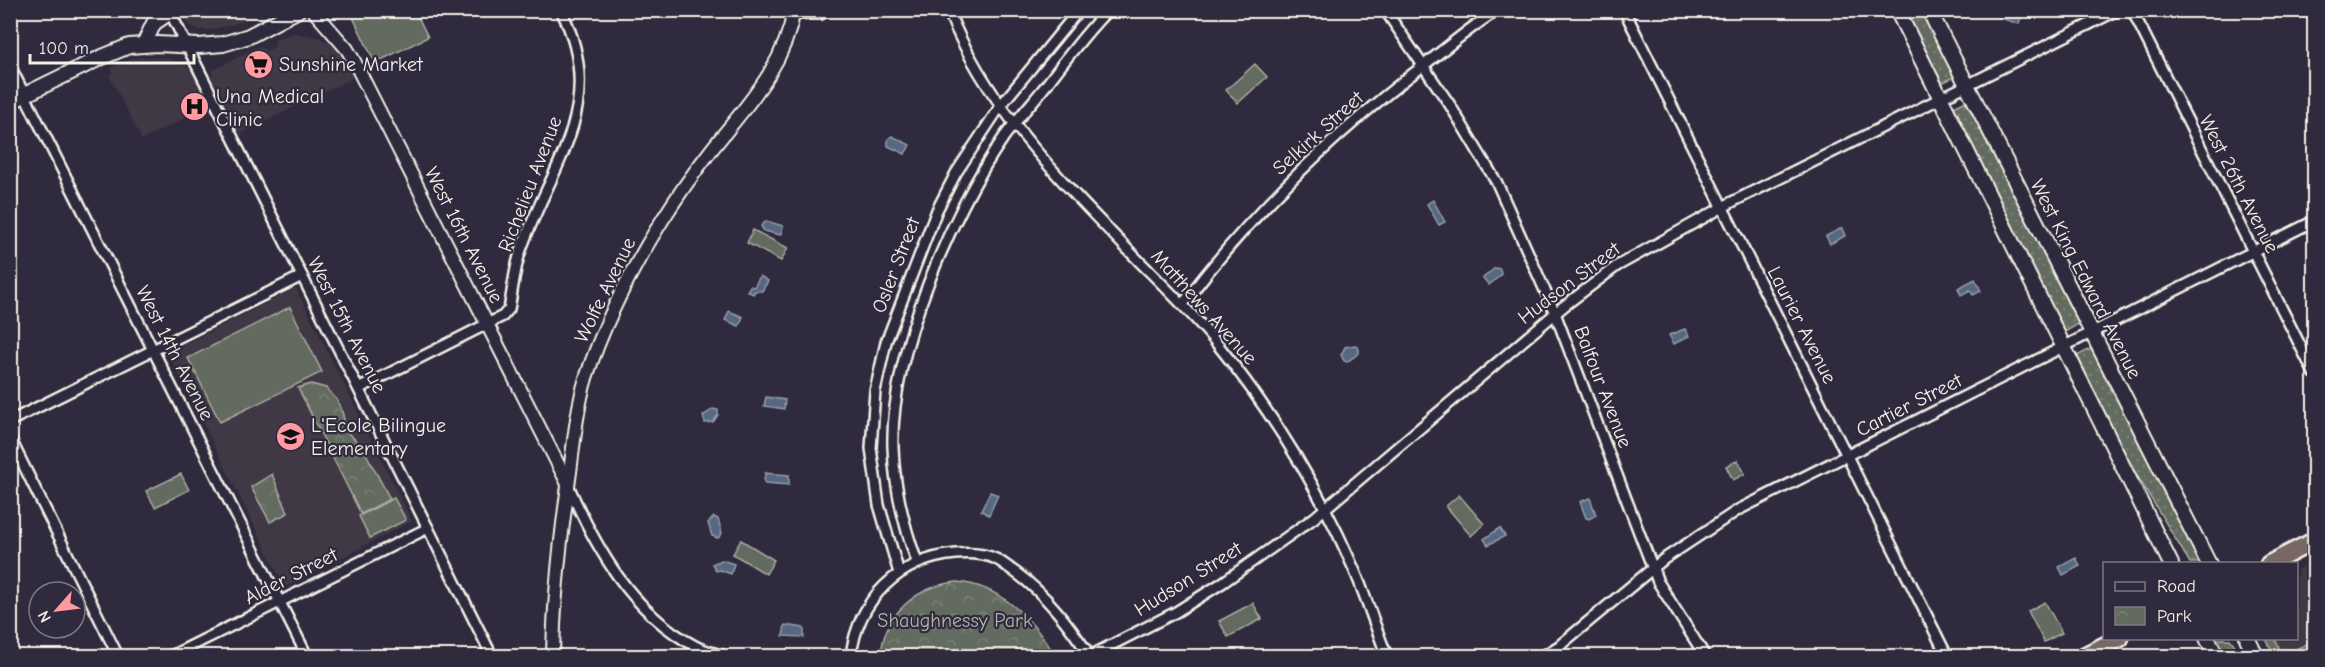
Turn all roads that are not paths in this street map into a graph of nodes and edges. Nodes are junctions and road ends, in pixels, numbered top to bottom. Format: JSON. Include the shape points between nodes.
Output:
{"nodes":[{"id":1,"x":298,"y":10,"type":"edge"},
{"id":2,"x":313,"y":10,"type":"edge"},
{"id":3,"x":561,"y":10,"type":"edge"},
{"id":4,"x":827,"y":10,"type":"edge"},
{"id":5,"x":948,"y":10,"type":"edge"},
{"id":6,"x":1079,"y":10,"type":"edge"},
{"id":7,"x":1108,"y":10,"type":"edge"},
{"id":8,"x":1384,"y":10,"type":"edge"},
{"id":9,"x":1497,"y":10,"type":"edge"},
{"id":10,"x":1624,"y":10,"type":"edge"},
{"id":11,"x":1897,"y":10,"type":"edge"},
{"id":12,"x":1929,"y":10,"type":"edge"},
{"id":13,"x":2118,"y":10,"type":"edge"},
{"id":14,"x":2132,"y":10,"type":"edge"},
{"id":15,"x":169,"y":11,"type":"edge"},
{"id":16,"x":794,"y":12,"type":"edge"},
{"id":17,"x":144,"y":44,"type":"junction"},
{"id":18,"x":187,"y":45,"type":"junction"},
{"id":19,"x":10,"y":66,"type":"edge"},
{"id":20,"x":1423,"y":66,"type":"junction"},
{"id":21,"x":1966,"y":86,"type":"junction"},
{"id":22,"x":25,"y":95,"type":"junction"},
{"id":23,"x":1941,"y":99,"type":"junction"},
{"id":24,"x":10,"y":102,"type":"edge"},
{"id":25,"x":1001,"y":105,"type":"junction"},
{"id":26,"x":1015,"y":124,"type":"junction"},
{"id":27,"x":1722,"y":207,"type":"junction"},
{"id":28,"x":2314,"y":221,"type":"edge"},
{"id":29,"x":2253,"y":252,"type":"junction"},
{"id":30,"x":302,"y":276,"type":"junction"},
{"id":31,"x":1183,"y":304,"type":"junction"},
{"id":32,"x":1556,"y":313,"type":"junction"},
{"id":33,"x":487,"y":324,"type":"junction"},
{"id":34,"x":2091,"y":334,"type":"junction"},
{"id":35,"x":2065,"y":347,"type":"junction"},
{"id":36,"x":153,"y":349,"type":"junction"},
{"id":37,"x":2314,"y":373,"type":"edge"},
{"id":38,"x":360,"y":388,"type":"junction"},
{"id":39,"x":10,"y":421,"type":"edge"},
{"id":40,"x":10,"y":438,"type":"edge"},
{"id":41,"x":1848,"y":456,"type":"junction"},
{"id":42,"x":568,"y":485,"type":"junction"},
{"id":43,"x":1325,"y":509,"type":"junction"},
{"id":44,"x":428,"y":528,"type":"junction"},
{"id":45,"x":2314,"y":541,"type":"edge"},
{"id":46,"x":917,"y":562,"type":"junction"},
{"id":47,"x":2170,"y":562,"type":"edge"},
{"id":48,"x":2208,"y":562,"type":"edge"},
{"id":49,"x":2273,"y":562,"type":"edge"},
{"id":50,"x":1652,"y":568,"type":"junction"},
{"id":51,"x":899,"y":573,"type":"junction"},
{"id":52,"x":280,"y":602,"type":"junction"},
{"id":53,"x":2118,"y":640,"type":"edge"},
{"id":54,"x":2208,"y":640,"type":"edge"},
{"id":55,"x":2248,"y":640,"type":"edge"},
{"id":56,"x":118,"y":657,"type":"edge"},
{"id":57,"x":171,"y":657,"type":"edge"},
{"id":58,"x":307,"y":657,"type":"edge"},
{"id":59,"x":492,"y":657,"type":"edge"},
{"id":60,"x":553,"y":657,"type":"edge"},
{"id":61,"x":725,"y":657,"type":"edge"},
{"id":62,"x":851,"y":657,"type":"edge"},
{"id":63,"x":1090,"y":657,"type":"edge"},
{"id":64,"x":1387,"y":657,"type":"edge"},
{"id":65,"x":1543,"y":657,"type":"edge"},
{"id":66,"x":1705,"y":657,"type":"edge"},
{"id":67,"x":1947,"y":657,"type":"edge"},
{"id":68,"x":2084,"y":657,"type":"edge"},
{"id":69,"x":2216,"y":657,"type":"edge"},
{"id":70,"x":2256,"y":657,"type":"edge"}],
"edges":[{"from":1,"to":18,"type":"main road","via":[[236,41]]},
{"from":2,"to":33,"type":"street","name":"West 16th Avenue","via":[[354,61]]},
{"from":3,"to":33,"type":"street","name":"Richelieu Avenue","via":[[568,23],[579,77],[580,102],[574,130],[520,253],[509,309]]},
{"from":4,"to":16,"type":"street","name":"Wolfe Avenue","via":[[821,14]]},
{"from":5,"to":25,"type":"street","name":"Matthews Avenue","via":[[960,41]]},
{"from":6,"to":25,"type":"street","name":"Osler Street"},
{"from":7,"to":26,"type":"street","name":"Osler Street"},
{"from":8,"to":20,"type":"street","name":"Balfour Avenue"},
{"from":9,"to":20,"type":"street","name":"Selkirk Street"},
{"from":10,"to":27,"type":"street","name":"Laurier Avenue"},
{"from":11,"to":23,"type":"main road"},
{"from":12,"to":21,"type":"main road","name":"West King Edward Avenue"},
{"from":13,"to":21,"type":"street","name":"Hudson Street"},
{"from":14,"to":29,"type":"street","name":"West 26th Avenue"},
{"from":15,"to":17,"type":"main road","via":[[154,23]]},
{"from":15,"to":18,"type":"street","name":"West 15th Avenue"},
{"from":16,"to":42,"type":"street","name":"Wolfe Avenue","via":[[769,77],[680,194],[613,312],[580,400]]},
{"from":17,"to":18,"type":"main road"},
{"from":17,"to":22,"type":"main road","via":[[112,52]]},
{"from":18,"to":30,"type":"street","name":"West 15th Avenue"},
{"from":19,"to":22,"type":"street","name":"West 14th Avenue"},
{"from":20,"to":31,"type":"street","name":"Selkirk Street","via":[[1300,171],[1242,231]]},
{"from":20,"to":32,"type":"street","name":"Balfour Avenue","via":[[1497,183]]},
{"from":21,"to":23,"type":"street","name":"Hudson Street"},
{"from":21,"to":34,"type":"main road","name":"West King Edward Avenue"},
{"from":22,"to":24,"type":"main road"},
{"from":22,"to":36,"type":"street","name":"West 14th Avenue"},
{"from":23,"to":27,"type":"street","name":"Hudson Street"},
{"from":23,"to":35,"type":"main road"},
{"from":25,"to":26,"type":"street","name":"Matthews Avenue"},
{"from":25,"to":51,"type":"street","name":"Osler Street","via":[[956,173],[937,210],[886,342],[875,391],[871,448],[879,506]]},
{"from":26,"to":31,"type":"street","name":"Matthews Avenue","via":[[1087,206]]},
{"from":26,"to":46,"type":"street","name":"Osler Street","via":[[956,220],[924,295],[896,396],[893,447],[898,489]]},
{"from":27,"to":32,"type":"street","name":"Hudson Street","via":[[1617,266]]},
{"from":27,"to":41,"type":"street","name":"Laurier Avenue"},
{"from":28,"to":29,"type":"street","name":"Cartier Street"},
{"from":29,"to":34,"type":"street","name":"Cartier Street"},
{"from":29,"to":37,"type":"street","name":"West 26th Avenue"},
{"from":30,"to":36,"type":"street"},
{"from":30,"to":38,"type":"street","name":"West 15th Avenue"},
{"from":31,"to":43,"type":"street","name":"Matthews Avenue","via":[[1255,392]]},
{"from":32,"to":43,"type":"street","name":"Hudson Street"},
{"from":32,"to":50,"type":"street","name":"Balfour Avenue"},
{"from":33,"to":38,"type":"street","name":"Richelieu Avenue"},
{"from":33,"to":42,"type":"street","name":"West 16th Avenue"},
{"from":34,"to":35,"type":"street","name":"Cartier Street"},
{"from":34,"to":48,"type":"main road","name":"West King Edward Avenue"},
{"from":35,"to":41,"type":"street","name":"Cartier Street"},
{"from":35,"to":47,"type":"main road"},
{"from":36,"to":39,"type":"street"},
{"from":36,"to":52,"type":"street","name":"West 14th Avenue"},
{"from":38,"to":44,"type":"street","name":"West 15th Avenue"},
{"from":40,"to":56,"type":"street"},
{"from":41,"to":50,"type":"street","name":"Cartier Street","via":[[1738,510]]},
{"from":41,"to":67,"type":"street","name":"Laurier Avenue"},
{"from":42,"to":60,"type":"street","name":"Wolfe Avenue","via":[[555,588]]},
{"from":42,"to":61,"type":"street","via":[[607,560],[644,608],[671,632]]},
{"from":43,"to":63,"type":"street","name":"Hudson Street","via":[[1176,612]]},
{"from":43,"to":64,"type":"street","name":"Matthews Avenue","via":[[1354,568]]},
{"from":44,"to":52,"type":"street","name":"Alder Street"},
{"from":44,"to":59,"type":"street","name":"West 15th Avenue"},
{"from":45,"to":49,"type":"highway"},
{"from":46,"to":51,"type":"street"},
{"from":46,"to":63,"type":"street","via":[[972,553],[996,559],[1031,584],[1058,611]]},
{"from":50,"to":65,"type":"street","name":"Cartier Street"},
{"from":50,"to":66,"type":"street","name":"Balfour Avenue"},
{"from":51,"to":62,"type":"street","via":[[879,590],[865,612]]},
{"from":52,"to":57,"type":"street","name":"Alder Street"},
{"from":52,"to":58,"type":"street","name":"West 14th Avenue"},
{"from":53,"to":68,"type":"highway"},
{"from":54,"to":69,"type":"main road"},
{"from":55,"to":70,"type":"main road"}]}
